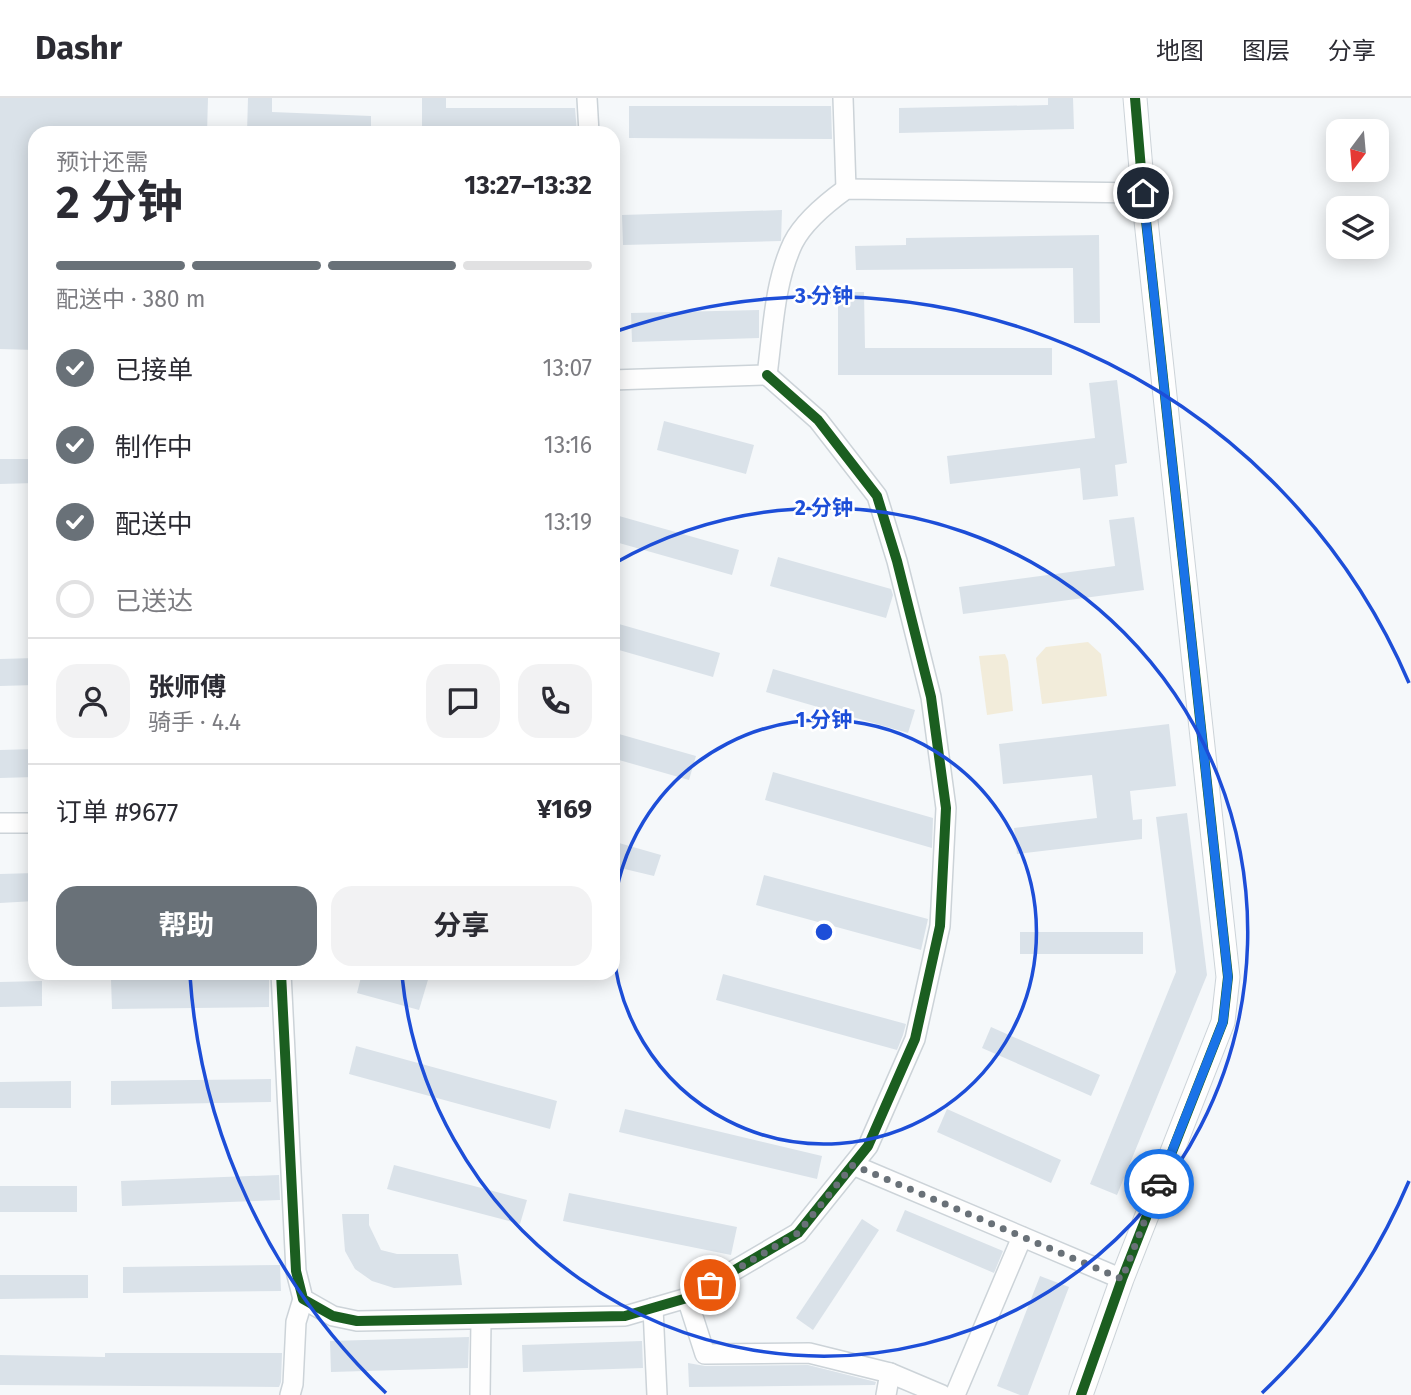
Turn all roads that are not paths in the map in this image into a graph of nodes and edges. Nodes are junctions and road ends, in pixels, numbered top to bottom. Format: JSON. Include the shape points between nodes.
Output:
{"nodes":[{"id":1,"x":587,"y":98,"type":"edge"},
{"id":2,"x":843,"y":98,"type":"edge"},
{"id":3,"x":1135,"y":98,"type":"edge"},
{"id":4,"x":589,"y":126,"type":"edge"},
{"id":5,"x":846,"y":189,"type":"junction"},
{"id":6,"x":1143,"y":193,"type":"junction"},
{"id":7,"x":767,"y":375,"type":"junction"},
{"id":8,"x":620,"y":380,"type":"edge"},
{"id":9,"x":0,"y":823,"type":"edge"},
{"id":10,"x":28,"y":823,"type":"edge"},
{"id":11,"x":281,"y":980,"type":"edge"},
{"id":12,"x":853,"y":1165,"type":"junction"},
{"id":13,"x":1022,"y":1237,"type":"junction"},
{"id":14,"x":1122,"y":1279,"type":"junction"},
{"id":15,"x":687,"y":1298,"type":"junction"},
{"id":16,"x":303,"y":1299,"type":"junction"},
{"id":17,"x":653,"y":1308,"type":"junction"},
{"id":18,"x":481,"y":1320,"type":"junction"},
{"id":19,"x":890,"y":1373,"type":"junction"},
{"id":20,"x":290,"y":1395,"type":"edge"},
{"id":21,"x":480,"y":1395,"type":"edge"},
{"id":22,"x":657,"y":1395,"type":"edge"},
{"id":23,"x":886,"y":1395,"type":"edge"},
{"id":24,"x":942,"y":1395,"type":"edge"},
{"id":25,"x":955,"y":1395,"type":"edge"},
{"id":26,"x":1081,"y":1395,"type":"edge"}],
"edges":[{"from":1,"to":4,"type":"street"},
{"from":2,"to":5,"type":"street"},
{"from":3,"to":6,"type":"street"},
{"from":5,"to":6,"type":"street"},
{"from":5,"to":7,"type":"street","via":[[825,204],[794,241],[779,285]]},
{"from":6,"to":14,"type":"street","via":[[1228,977],[1223,1022]]},
{"from":7,"to":8,"type":"street"},
{"from":7,"to":12,"type":"street","via":[[818,420],[877,496],[930,697],[946,808],[940,926],[915,1040],[868,1146]]},
{"from":9,"to":10,"type":"street"},
{"from":11,"to":16,"type":"street","via":[[296,1271]]},
{"from":12,"to":13,"type":"street"},
{"from":12,"to":15,"type":"street","via":[[798,1233]]},
{"from":13,"to":14,"type":"street"},
{"from":13,"to":25,"type":"street"},
{"from":14,"to":26,"type":"street"},
{"from":15,"to":17,"type":"street"},
{"from":15,"to":19,"type":"street","via":[[705,1354],[809,1353]]},
{"from":16,"to":18,"type":"street","via":[[333,1316],[358,1321]]},
{"from":16,"to":20,"type":"street","via":[[296,1322]]},
{"from":17,"to":18,"type":"street","via":[[625,1317]]},
{"from":17,"to":22,"type":"street"},
{"from":18,"to":21,"type":"street"},
{"from":19,"to":23,"type":"street"},
{"from":19,"to":24,"type":"street"}]}
